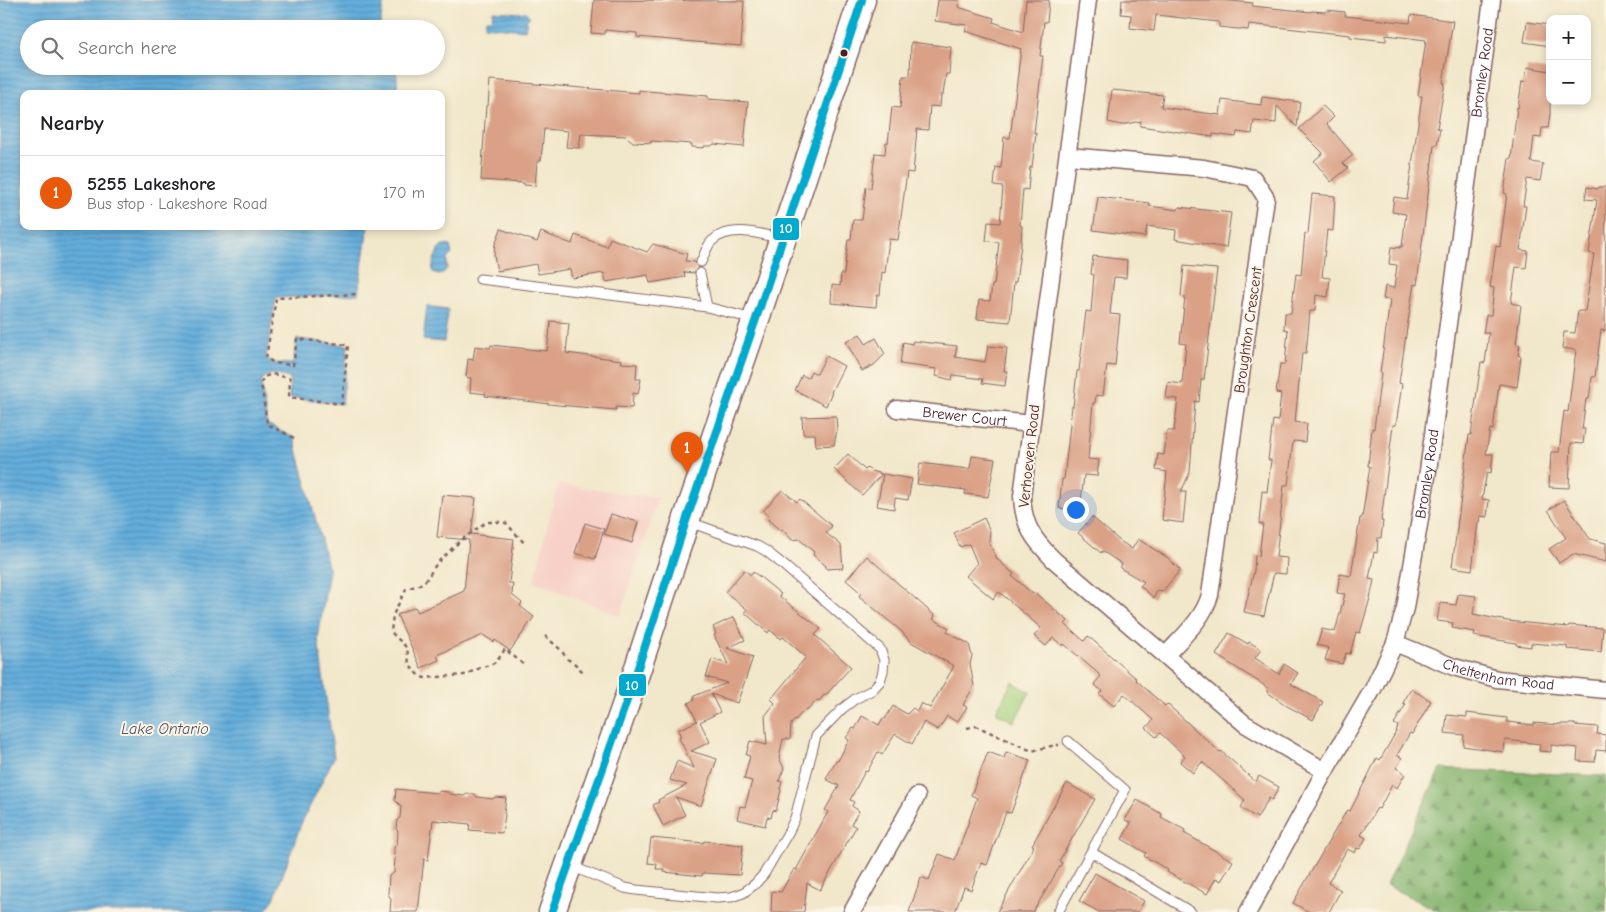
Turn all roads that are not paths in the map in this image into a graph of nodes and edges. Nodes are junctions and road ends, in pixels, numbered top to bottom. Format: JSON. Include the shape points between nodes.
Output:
{"nodes":[{"id":1,"x":862,"y":0,"type":"edge"},
{"id":2,"x":1088,"y":0,"type":"edge"},
{"id":3,"x":1492,"y":0,"type":"edge"},
{"id":4,"x":1068,"y":156,"type":"junction"},
{"id":5,"x":782,"y":239,"type":"junction"},
{"id":6,"x":701,"y":262,"type":"dead end"},
{"id":7,"x":700,"y":274,"type":"dead end"},
{"id":8,"x":480,"y":279,"type":"dead end"},
{"id":9,"x":707,"y":307,"type":"junction"},
{"id":10,"x":756,"y":319,"type":"junction"},
{"id":11,"x":897,"y":409,"type":"dead end"},
{"id":12,"x":1031,"y":424,"type":"junction"},
{"id":13,"x":686,"y":521,"type":"junction"},
{"id":14,"x":1394,"y":643,"type":"junction"},
{"id":15,"x":1165,"y":656,"type":"junction"},
{"id":16,"x":1606,"y":690,"type":"edge"},
{"id":17,"x":1068,"y":741,"type":"road end"},
{"id":18,"x":1325,"y":771,"type":"junction"},
{"id":19,"x":917,"y":796,"type":"dead end"},
{"id":20,"x":1091,"y":852,"type":"junction"},
{"id":21,"x":569,"y":865,"type":"junction"},
{"id":22,"x":552,"y":912,"type":"edge"},
{"id":23,"x":852,"y":912,"type":"edge"},
{"id":24,"x":1058,"y":912,"type":"edge"},
{"id":25,"x":1191,"y":912,"type":"edge"},
{"id":26,"x":1248,"y":912,"type":"edge"}],
"edges":[{"from":1,"to":5,"type":"main road"},
{"from":2,"to":4,"type":"street","name":"Verhoeven Road"},
{"from":3,"to":14,"type":"street","name":"Bromley Road","via":[[1428,470],[1405,608]]},
{"from":4,"to":12,"type":"street","name":"Verhoeven Road"},
{"from":4,"to":15,"type":"street","name":"Broughton Crescent","via":[[1204,168],[1253,178],[1266,198],[1210,595],[1202,616]]},
{"from":5,"to":6,"type":"lane","via":[[751,232],[725,233],[711,241]]},
{"from":5,"to":10,"type":"main road"},
{"from":7,"to":9,"type":"lane"},
{"from":8,"to":9,"type":"lane"},
{"from":9,"to":10,"type":"lane"},
{"from":10,"to":13,"type":"main road"},
{"from":11,"to":12,"type":"street","name":"Brewer Court"},
{"from":12,"to":15,"type":"street","name":"Verhoeven Road","via":[[1022,510],[1035,541]]},
{"from":13,"to":21,"type":"main road"},
{"from":13,"to":21,"type":"lane","via":[[757,546],[774,557],[880,648],[884,660],[880,681],[842,709],[816,736],[789,831],[764,874],[743,893],[717,898],[636,890]]},
{"from":14,"to":16,"type":"street","name":"Cheltenham Road","via":[[1454,667],[1497,678]]},
{"from":14,"to":18,"type":"street","name":"Bromley Road","via":[[1373,689]]},
{"from":15,"to":18,"type":"street","name":"Verhoeven Road","via":[[1245,724]]},
{"from":17,"to":20,"type":"lane","via":[[1125,790]]},
{"from":18,"to":26,"type":"street","name":"Bromley Road"},
{"from":19,"to":23,"type":"street"},
{"from":20,"to":24,"type":"lane"},
{"from":20,"to":25,"type":"lane"},
{"from":21,"to":22,"type":"main road"}]}
